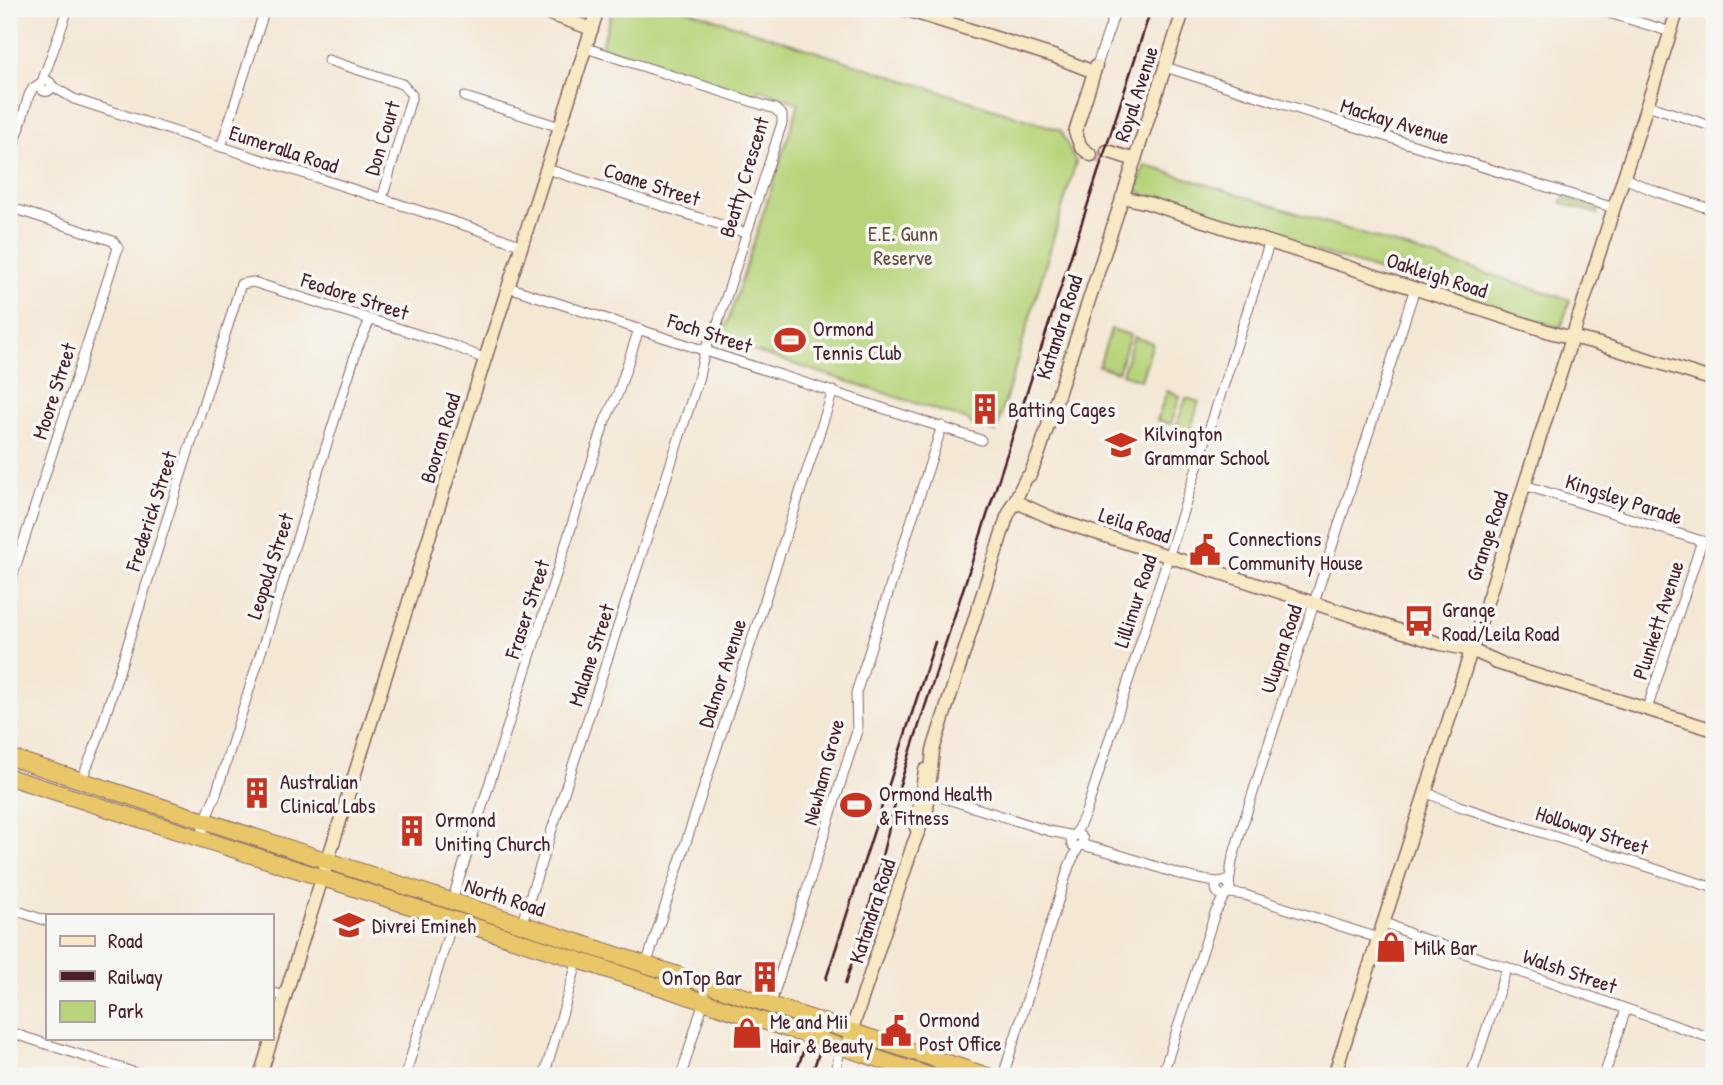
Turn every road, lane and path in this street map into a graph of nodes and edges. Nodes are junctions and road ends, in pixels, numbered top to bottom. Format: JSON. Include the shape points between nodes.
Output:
{"nodes":[{"id":1,"x":68,"y":9,"type":"edge"},
{"id":2,"x":265,"y":9,"type":"edge"},
{"id":3,"x":536,"y":9,"type":"edge"},
{"id":4,"x":598,"y":9,"type":"edge"},
{"id":5,"x":904,"y":9,"type":"edge"},
{"id":6,"x":1116,"y":9,"type":"edge"},
{"id":7,"x":1184,"y":9,"type":"edge"},
{"id":8,"x":1596,"y":9,"type":"edge"},
{"id":9,"x":1678,"y":9,"type":"edge"},
{"id":10,"x":593,"y":27,"type":"junction"},
{"id":11,"x":1671,"y":32,"type":"junction"},
{"id":12,"x":586,"y":48,"type":"junction"},
{"id":13,"x":328,"y":60,"type":"dead end"},
{"id":14,"x":1165,"y":67,"type":"junction"},
{"id":15,"x":1096,"y":69,"type":"junction"},
{"id":16,"x":45,"y":86,"type":"junction"},
{"id":17,"x":465,"y":97,"type":"dead end"},
{"id":18,"x":1647,"y":105,"type":"junction"},
{"id":19,"x":9,"y":124,"type":"edge"},
{"id":20,"x":560,"y":127,"type":"junction"},
{"id":21,"x":1714,"y":127,"type":"edge"},
{"id":22,"x":20,"y":128,"type":"junction"},
{"id":23,"x":221,"y":147,"type":"junction"},
{"id":24,"x":1092,"y":150,"type":"dead end"},
{"id":25,"x":1106,"y":155,"type":"tunnel mouth"},
{"id":26,"x":9,"y":163,"type":"edge"},
{"id":27,"x":1133,"y":164,"type":"junction"},
{"id":28,"x":547,"y":169,"type":"junction"},
{"id":29,"x":1623,"y":181,"type":"junction"},
{"id":30,"x":1123,"y":193,"type":"junction"},
{"id":31,"x":382,"y":199,"type":"junction"},
{"id":32,"x":9,"y":207,"type":"edge"},
{"id":33,"x":1614,"y":208,"type":"junction"},
{"id":34,"x":1714,"y":210,"type":"edge"},
{"id":35,"x":746,"y":233,"type":"junction"},
{"id":36,"x":1270,"y":242,"type":"junction"},
{"id":37,"x":523,"y":243,"type":"junction"},
{"id":38,"x":245,"y":282,"type":"joint"},
{"id":39,"x":508,"y":287,"type":"junction"},
{"id":40,"x":1415,"y":288,"type":"junction"},
{"id":41,"x":366,"y":319,"type":"junction"},
{"id":42,"x":639,"y":329,"type":"junction"},
{"id":43,"x":1572,"y":337,"type":"junction"},
{"id":44,"x":708,"y":351,"type":"junction"},
{"id":45,"x":486,"y":356,"type":"junction"},
{"id":46,"x":1714,"y":380,"type":"edge"},
{"id":47,"x":833,"y":391,"type":"junction"},
{"id":48,"x":942,"y":426,"type":"junction"},
{"id":49,"x":981,"y":440,"type":"dead end"},
{"id":50,"x":1524,"y":485,"type":"junction"},
{"id":51,"x":1016,"y":507,"type":"junction"},
{"id":52,"x":1702,"y":541,"type":"junction"},
{"id":53,"x":1714,"y":545,"type":"edge"},
{"id":54,"x":1169,"y":556,"type":"junction"},
{"id":55,"x":9,"y":587,"type":"edge"},
{"id":56,"x":1315,"y":603,"type":"junction"},
{"id":57,"x":1470,"y":653,"type":"junction"},
{"id":58,"x":1647,"y":709,"type":"junction"},
{"id":59,"x":1714,"y":730,"type":"edge"},
{"id":60,"x":9,"y":757,"type":"edge"},
{"id":61,"x":9,"y":777,"type":"edge"},
{"id":62,"x":84,"y":782,"type":"junction"},
{"id":63,"x":925,"y":791,"type":"junction"},
{"id":64,"x":1424,"y":795,"type":"junction"},
{"id":65,"x":208,"y":821,"type":"junction"},
{"id":66,"x":1077,"y":840,"type":"junction"},
{"id":67,"x":201,"y":841,"type":"junction"},
{"id":68,"x":327,"y":860,"type":"junction"},
{"id":69,"x":381,"y":878,"type":"junction"},
{"id":70,"x":321,"y":879,"type":"junction"},
{"id":71,"x":1223,"y":888,"type":"junction"},
{"id":72,"x":1714,"y":888,"type":"edge"},
{"id":73,"x":375,"y":896,"type":"junction"},
{"id":74,"x":452,"y":901,"type":"junction"},
{"id":75,"x":9,"y":908,"type":"edge"},
{"id":76,"x":46,"y":920,"type":"edge"},
{"id":77,"x":453,"y":920,"type":"junction"},
{"id":78,"x":1381,"y":929,"type":"junction"},
{"id":79,"x":519,"y":932,"type":"junction"},
{"id":80,"x":578,"y":960,"type":"junction"},
{"id":81,"x":646,"y":965,"type":"junction"},
{"id":82,"x":1507,"y":967,"type":"junction"},
{"id":83,"x":273,"y":993,"type":"edge"},
{"id":84,"x":706,"y":993,"type":"junction"},
{"id":85,"x":284,"y":996,"type":"junction"},
{"id":86,"x":770,"y":1006,"type":"junction"},
{"id":87,"x":1626,"y":1009,"type":"junction"},
{"id":88,"x":9,"y":1032,"type":"edge"},
{"id":89,"x":854,"y":1032,"type":"junction"},
{"id":90,"x":273,"y":1033,"type":"edge"},
{"id":91,"x":1714,"y":1039,"type":"edge"},
{"id":92,"x":271,"y":1040,"type":"edge"},
{"id":93,"x":844,"y":1048,"type":"junction"},
{"id":94,"x":145,"y":1076,"type":"edge"},
{"id":95,"x":260,"y":1076,"type":"edge"},
{"id":96,"x":405,"y":1076,"type":"edge"},
{"id":97,"x":544,"y":1076,"type":"edge"},
{"id":98,"x":681,"y":1076,"type":"edge"},
{"id":99,"x":834,"y":1076,"type":"edge"},
{"id":100,"x":930,"y":1076,"type":"edge"},
{"id":101,"x":988,"y":1076,"type":"edge"},
{"id":102,"x":1003,"y":1076,"type":"edge"},
{"id":103,"x":1162,"y":1076,"type":"edge"},
{"id":104,"x":1334,"y":1076,"type":"edge"},
{"id":105,"x":1471,"y":1076,"type":"edge"},
{"id":106,"x":1605,"y":1076,"type":"edge"}],
"edges":[{"from":1,"to":16,"type":"street"},
{"from":2,"to":23,"type":"street"},
{"from":3,"to":10,"type":"street"},
{"from":4,"to":10,"type":"street","name":"Booran Road"},
{"from":5,"to":15,"type":"street"},
{"from":6,"to":15,"type":"street"},
{"from":7,"to":14,"type":"street","name":"Royal Avenue"},
{"from":8,"to":11,"type":"street"},
{"from":9,"to":11,"type":"street","name":"Grange Road"},
{"from":10,"to":12,"type":"street","name":"Booran Road"},
{"from":11,"to":18,"type":"street","name":"Grange Road"},
{"from":12,"to":20,"type":"street","name":"Booran Road"},
{"from":12,"to":35,"type":"street","name":"Beatty Crescent","via":[[781,112],[782,123]]},
{"from":13,"to":31,"type":"street","name":"Don Court","via":[[402,84],[412,95]]},
{"from":14,"to":27,"type":"street","name":"Royal Avenue"},
{"from":14,"to":33,"type":"street","name":"Mackay Avenue"},
{"from":15,"to":24,"type":"street","via":[[1079,121]]},
{"from":16,"to":22,"type":"street","via":[[28,103]]},
{"from":16,"to":23,"type":"street","name":"Eumeralla Road"},
{"from":17,"to":20,"type":"street"},
{"from":18,"to":21,"type":"street"},
{"from":18,"to":29,"type":"street","name":"Grange Road"},
{"from":19,"to":22,"type":"street"},
{"from":20,"to":28,"type":"street","name":"Booran Road"},
{"from":22,"to":26,"type":"street"},
{"from":23,"to":31,"type":"street","name":"Eumeralla Road"},
{"from":25,"to":27,"type":"street"},
{"from":27,"to":30,"type":"street","name":"Royal Avenue"},
{"from":28,"to":35,"type":"street","name":"Coane Street"},
{"from":28,"to":37,"type":"street","name":"Booran Road"},
{"from":29,"to":33,"type":"street","name":"Grange Road"},
{"from":29,"to":34,"type":"street"},
{"from":30,"to":36,"type":"street","name":"Oakleigh Road"},
{"from":30,"to":51,"type":"street","name":"Katandra Road"},
{"from":31,"to":37,"type":"street","name":"Eumeralla Road"},
{"from":32,"to":55,"type":"street","name":"Moore Street","via":[[113,242],[118,250]]},
{"from":33,"to":43,"type":"street","name":"Grange Road"},
{"from":35,"to":44,"type":"street","name":"Beatty Crescent"},
{"from":36,"to":40,"type":"street","name":"Oakleigh Road"},
{"from":36,"to":54,"type":"street","name":"Lillimur Road"},
{"from":37,"to":39,"type":"street","name":"Booran Road"},
{"from":38,"to":41,"type":"street","name":"Feodore Street"},
{"from":38,"to":62,"type":"street","name":"Frederick Street","via":[[239,288]]},
{"from":39,"to":42,"type":"street","name":"Foch Street"},
{"from":39,"to":45,"type":"street","name":"Booran Road"},
{"from":40,"to":43,"type":"street","name":"Oakleigh Road"},
{"from":40,"to":56,"type":"street","name":"Ulupna Road"},
{"from":41,"to":45,"type":"street","name":"Feodore Street"},
{"from":41,"to":65,"type":"street","name":"Leopold Street"},
{"from":42,"to":44,"type":"street","name":"Foch Street"},
{"from":42,"to":74,"type":"street","name":"Fraser Street","via":[[605,421]]},
{"from":43,"to":46,"type":"street","name":"Oakleigh Road"},
{"from":43,"to":50,"type":"street","name":"Grange Road"},
{"from":44,"to":47,"type":"street","name":"Foch Street"},
{"from":44,"to":79,"type":"street","name":"Malane Street"},
{"from":45,"to":68,"type":"street","name":"Booran Road"},
{"from":47,"to":48,"type":"street","name":"Foch Street"},
{"from":47,"to":81,"type":"street","name":"Dalmor Avenue"},
{"from":48,"to":49,"type":"street","name":"Foch Street"},
{"from":48,"to":86,"type":"street","name":"Newham Grove","via":[[856,693],[858,729]]},
{"from":50,"to":52,"type":"street","name":"Kingsley Parade"},
{"from":50,"to":57,"type":"street","name":"Grange Road"},
{"from":51,"to":54,"type":"street","name":"Leila Road"},
{"from":51,"to":63,"type":"street","name":"Katandra Road","via":[[1005,525],[925,768]]},
{"from":52,"to":53,"type":"street","name":"Kingsley Parade"},
{"from":52,"to":58,"type":"street","name":"Plunkett Avenue"},
{"from":54,"to":56,"type":"street","name":"Leila Road"},
{"from":54,"to":66,"type":"street","name":"Lillimur Road"},
{"from":56,"to":57,"type":"street","name":"Leila Road"},
{"from":56,"to":71,"type":"street","name":"Ulupna Road"},
{"from":57,"to":58,"type":"street","name":"Leila Road"},
{"from":57,"to":64,"type":"street","name":"Grange Road"},
{"from":58,"to":59,"type":"street","name":"Leila Road"},
{"from":60,"to":62,"type":"highway","name":"North Road"},
{"from":61,"to":67,"type":"highway","name":"North Road"},
{"from":62,"to":65,"type":"highway","name":"North Road"},
{"from":63,"to":66,"type":"street","name":"Walsh Street"},
{"from":63,"to":89,"type":"street","name":"Katandra Road","via":[[914,845]]},
{"from":64,"to":72,"type":"street","name":"Holloway Street"},
{"from":64,"to":78,"type":"street","name":"Grange Road"},
{"from":65,"to":67,"type":"street","name":"Leopold Street"},
{"from":65,"to":68,"type":"highway","name":"North Road"},
{"from":66,"to":71,"type":"street","name":"Walsh Street"},
{"from":66,"to":102,"type":"street","name":"Lillimur Road"},
{"from":67,"to":70,"type":"highway","name":"North Road"},
{"from":68,"to":69,"type":"highway","name":"North Road"},
{"from":68,"to":70,"type":"street","name":"Booran Road"},
{"from":69,"to":73,"type":"highway"},
{"from":69,"to":74,"type":"highway","name":"North Road"},
{"from":70,"to":73,"type":"highway","name":"North Road"},
{"from":70,"to":85,"type":"street","name":"Booran Road"},
{"from":71,"to":78,"type":"street","name":"Walsh Street"},
{"from":71,"to":103,"type":"street","name":"Ulupna Road"},
{"from":73,"to":77,"type":"highway","name":"North Road"},
{"from":74,"to":79,"type":"highway","name":"North Road"},
{"from":75,"to":76,"type":"street"},
{"from":77,"to":79,"type":"highway","name":"North Road"},
{"from":77,"to":96,"type":"street"},
{"from":78,"to":82,"type":"street","name":"Walsh Street"},
{"from":78,"to":104,"type":"street","name":"Grange Road"},
{"from":79,"to":80,"type":"highway","name":"North Road"},
{"from":79,"to":81,"type":"highway","name":"North Road"},
{"from":80,"to":84,"type":"highway","name":"North Road"},
{"from":80,"to":97,"type":"street"},
{"from":81,"to":84,"type":"highway","name":"North Road"},
{"from":82,"to":87,"type":"street","name":"Walsh Street"},
{"from":82,"to":105,"type":"street"},
{"from":83,"to":85,"type":"street"},
{"from":84,"to":86,"type":"highway","name":"North Road"},
{"from":84,"to":93,"type":"highway","name":"North Road"},
{"from":84,"to":98,"type":"street"},
{"from":85,"to":90,"type":"street","name":"Booran Road"},
{"from":86,"to":89,"type":"highway","name":"North Road"},
{"from":87,"to":91,"type":"street","name":"Walsh Street"},
{"from":87,"to":106,"type":"street"},
{"from":88,"to":94,"type":"street"},
{"from":89,"to":93,"type":"street","name":"Katandra Road"},
{"from":89,"to":101,"type":"highway","name":"North Road"},
{"from":92,"to":95,"type":"street","name":"Booran Road"},
{"from":93,"to":99,"type":"street"},
{"from":93,"to":100,"type":"highway","name":"North Road"}]}
